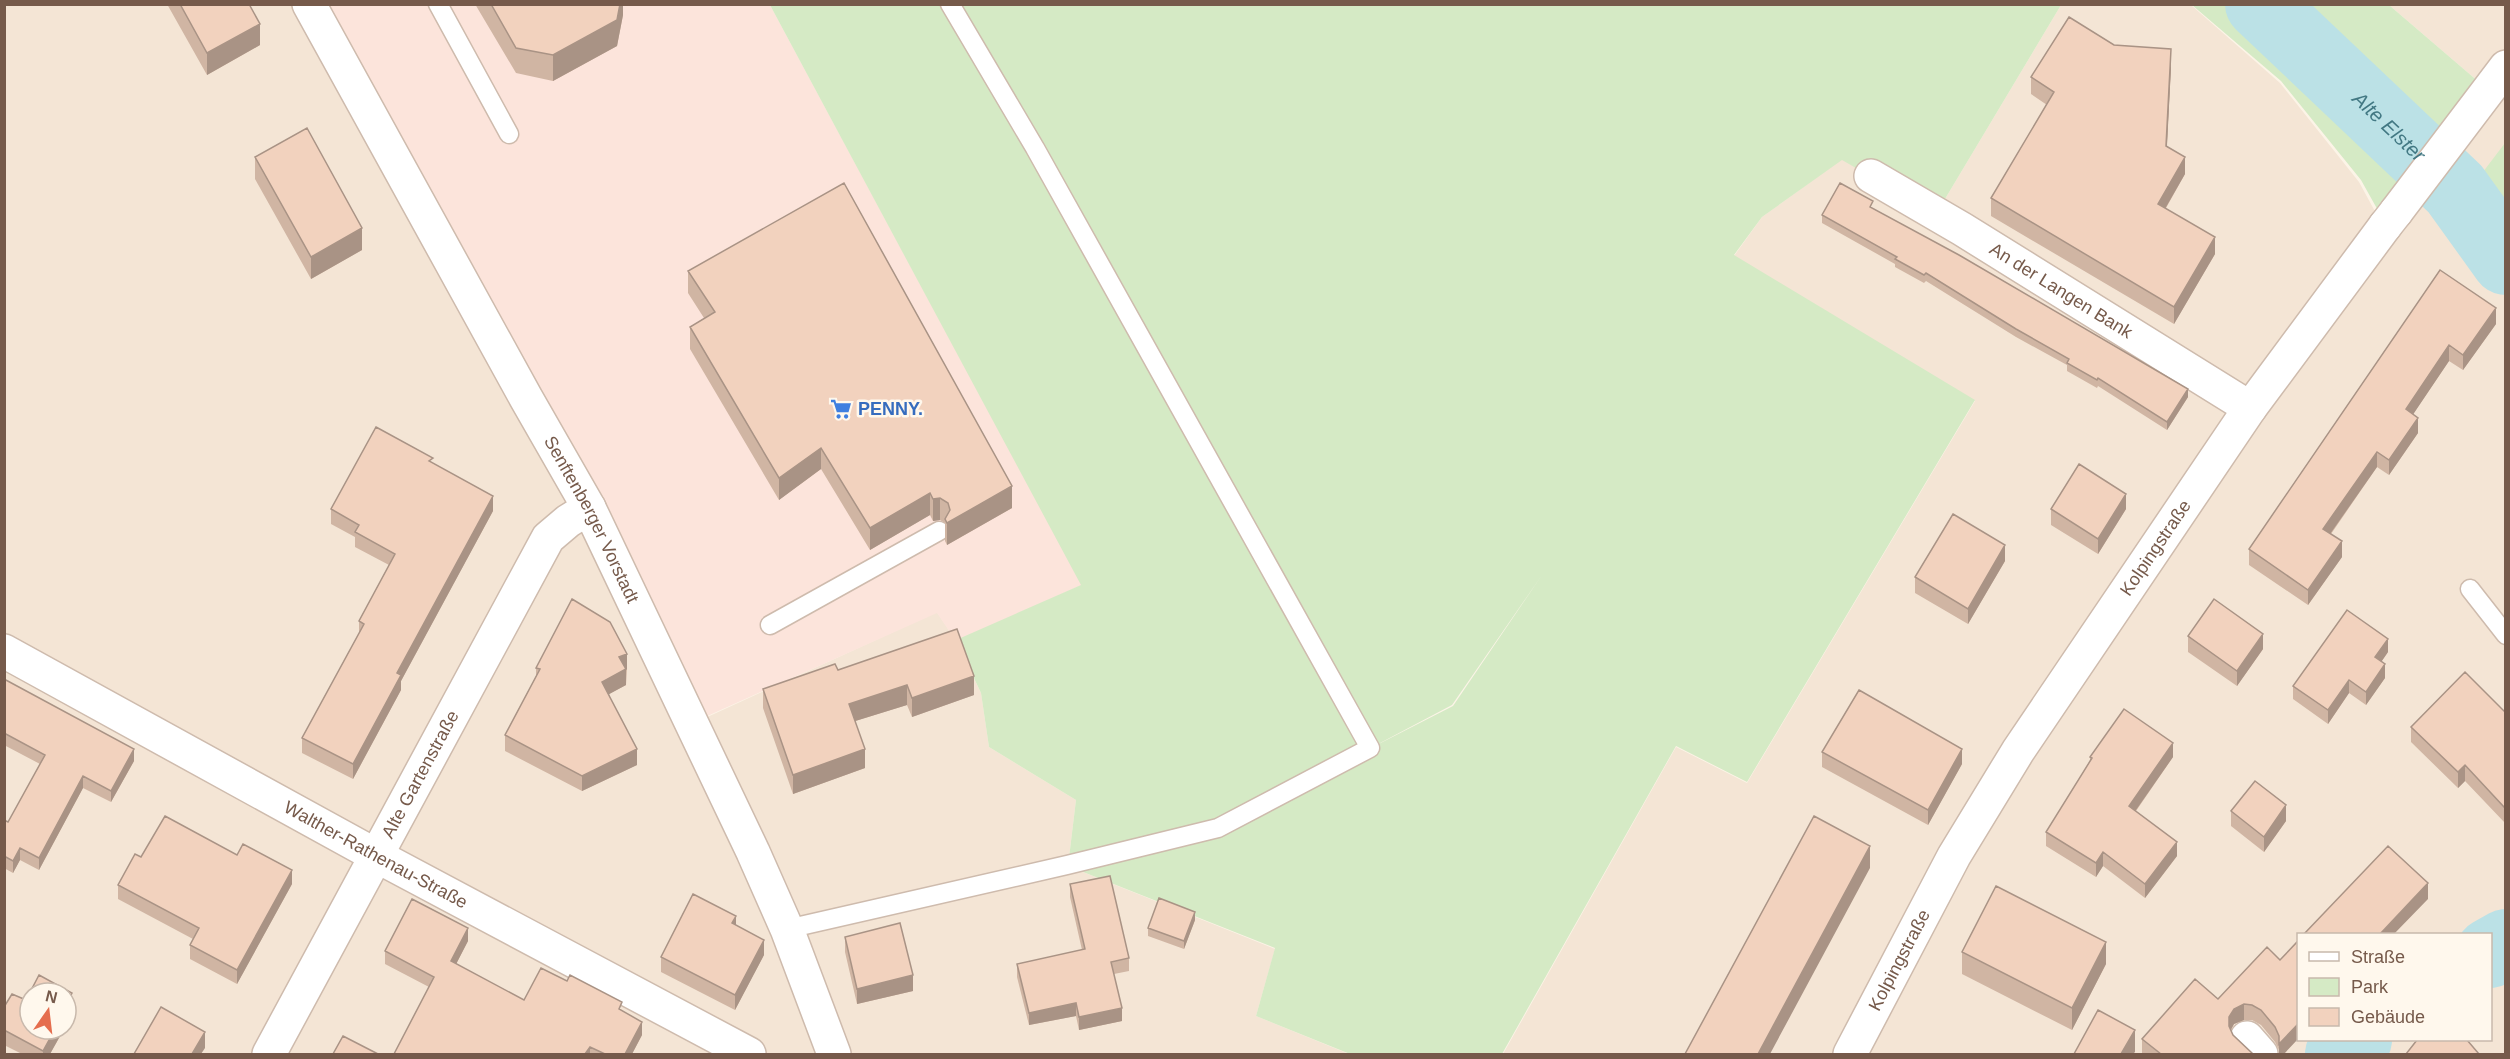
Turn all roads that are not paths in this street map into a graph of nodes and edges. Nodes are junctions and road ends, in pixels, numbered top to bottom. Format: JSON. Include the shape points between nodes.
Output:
{"nodes":[{"id":1,"x":309,"y":4,"type":"edge"},
{"id":2,"x":438,"y":4,"type":"edge"},
{"id":3,"x":950,"y":4,"type":"edge"},
{"id":4,"x":2505,"y":67,"type":"edge"},
{"id":5,"x":509,"y":134,"type":"dead end"},
{"id":6,"x":1871,"y":176,"type":"dead end"},
{"id":7,"x":2250,"y":408,"type":"junction"},
{"id":8,"x":589,"y":508,"type":"junction"},
{"id":9,"x":939,"y":531,"type":"dead end"},
{"id":10,"x":2470,"y":589,"type":"dead end"},
{"id":11,"x":770,"y":625,"type":"dead end"},
{"id":12,"x":2505,"y":635,"type":"edge"},
{"id":13,"x":4,"y":651,"type":"edge"},
{"id":14,"x":375,"y":855,"type":"junction"},
{"id":15,"x":787,"y":929,"type":"junction"},
{"id":16,"x":269,"y":1054,"type":"edge"},
{"id":17,"x":749,"y":1054,"type":"edge"},
{"id":18,"x":834,"y":1054,"type":"edge"},
{"id":19,"x":1850,"y":1054,"type":"edge"}],
"edges":[{"from":1,"to":8,"type":"street","name":"Senftenberger Vorstadt"},
{"from":2,"to":5,"type":"lane"},
{"from":3,"to":15,"type":"lane","via":[[1035,148],[1370,748],[1218,828]]},
{"from":4,"to":7,"type":"street","name":"Kolpingstraße"},
{"from":6,"to":7,"type":"street","name":"An der Langen Bank","via":[[1962,228]]},
{"from":7,"to":19,"type":"street","name":"Kolpingstraße","via":[[2018,751],[1954,856]]},
{"from":8,"to":14,"type":"street","name":"Alte Gartenstraße","via":[[548,538]]},
{"from":8,"to":15,"type":"street","name":"Senftenberger Vorstadt"},
{"from":9,"to":11,"type":"lane"},
{"from":10,"to":12,"type":"lane"},
{"from":13,"to":14,"type":"street","name":"Walther-Rathenau-Straße"},
{"from":14,"to":16,"type":"street","name":"Alte Gartenstraße"},
{"from":14,"to":17,"type":"street","name":"Walther-Rathenau-Straße"},
{"from":15,"to":18,"type":"street","name":"Senftenberger Vorstadt"}]}
